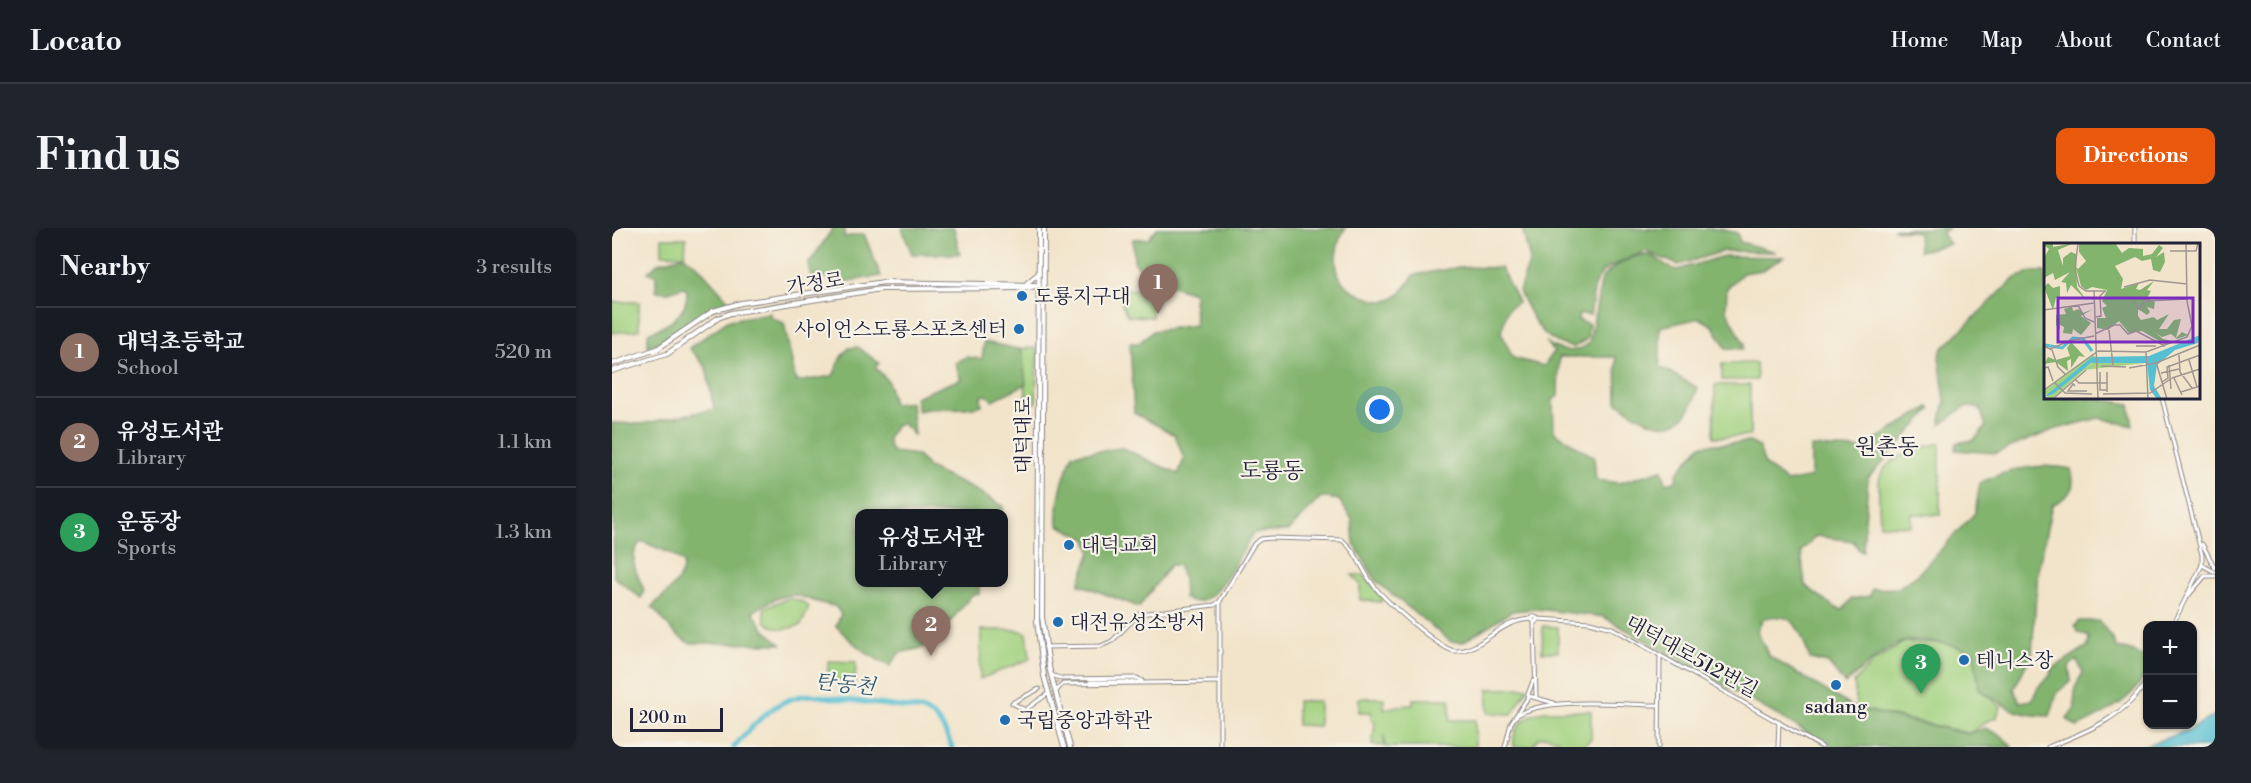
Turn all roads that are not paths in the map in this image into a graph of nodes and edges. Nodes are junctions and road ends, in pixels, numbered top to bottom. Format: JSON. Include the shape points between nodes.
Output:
{"nodes":[{"id":1,"x":1039,"y":228,"type":"edge"},
{"id":2,"x":1044,"y":228,"type":"edge"},
{"id":3,"x":1039,"y":272,"type":"junction"},
{"id":4,"x":1027,"y":283,"type":"junction"},
{"id":5,"x":1041,"y":285,"type":"junction"},
{"id":6,"x":612,"y":364,"type":"edge"},
{"id":7,"x":612,"y":371,"type":"edge"},
{"id":8,"x":2162,"y":399,"type":"edge"},
{"id":9,"x":2199,"y":537,"type":"junction"},
{"id":10,"x":2202,"y":565,"type":"junction"},
{"id":11,"x":2215,"y":572,"type":"edge"},
{"id":12,"x":2185,"y":598,"type":"junction"},
{"id":13,"x":1220,"y":601,"type":"junction"},
{"id":14,"x":1533,"y":620,"type":"junction"},
{"id":15,"x":2174,"y":621,"type":"edge"},
{"id":16,"x":1045,"y":647,"type":"junction"},
{"id":17,"x":1660,"y":657,"type":"junction"},
{"id":18,"x":1051,"y":675,"type":"junction"},
{"id":19,"x":1534,"y":676,"type":"junction"},
{"id":20,"x":1088,"y":682,"type":"junction"},
{"id":21,"x":1220,"y":682,"type":"junction"},
{"id":22,"x":2143,"y":684,"type":"edge"},
{"id":23,"x":1039,"y":689,"type":"tunnel mouth"},
{"id":24,"x":1056,"y":691,"type":"junction"},
{"id":25,"x":1049,"y":693,"type":"junction"},
{"id":26,"x":1527,"y":698,"type":"junction"},
{"id":27,"x":1536,"y":698,"type":"junction"},
{"id":28,"x":1559,"y":704,"type":"junction"},
{"id":29,"x":1659,"y":705,"type":"junction"},
{"id":30,"x":1532,"y":707,"type":"junction"},
{"id":31,"x":1516,"y":716,"type":"junction"},
{"id":32,"x":1779,"y":722,"type":"junction"},
{"id":33,"x":1064,"y":747,"type":"edge"},
{"id":34,"x":1070,"y":747,"type":"edge"},
{"id":35,"x":1220,"y":747,"type":"edge"},
{"id":36,"x":1505,"y":747,"type":"edge"},
{"id":37,"x":1659,"y":747,"type":"edge"},
{"id":38,"x":1778,"y":747,"type":"edge"},
{"id":39,"x":1822,"y":747,"type":"edge"},
{"id":40,"x":2048,"y":747,"type":"edge"}],
"edges":[{"from":1,"to":3,"type":"main road","name":"대덕대로"},
{"from":2,"to":5,"type":"main road","name":"대덕대로"},
{"from":3,"to":4,"type":"main road"},
{"from":3,"to":5,"type":"main road","name":"대덕대로"},
{"from":4,"to":5,"type":"main road","name":"가정로"},
{"from":4,"to":6,"type":"main road","name":"가정로","via":[[884,282],[741,303],[713,311],[657,349]]},
{"from":5,"to":7,"type":"main road","name":"가정로","via":[[881,289],[731,313],[668,354]]},
{"from":5,"to":16,"type":"main road","name":"대덕대로"},
{"from":5,"to":25,"type":"main road","name":"대덕대로","via":[[1037,621]]},
{"from":8,"to":9,"type":"street"},
{"from":9,"to":10,"type":"street"},
{"from":9,"to":11,"type":"street"},
{"from":10,"to":11,"type":"street"},
{"from":10,"to":12,"type":"street"},
{"from":11,"to":12,"type":"street","via":[[2205,576],[2192,595]]},
{"from":12,"to":15,"type":"street"},
{"from":13,"to":14,"type":"street","via":[[1248,552],[1261,539],[1335,538],[1352,550],[1374,586],[1446,649],[1464,650],[1507,624],[1519,619]]},
{"from":13,"to":16,"type":"street","via":[[1215,605],[1139,614],[1112,641],[1101,646]]},
{"from":13,"to":21,"type":"street"},
{"from":14,"to":17,"type":"street","name":"대덕대로512번길","via":[[1590,622],[1612,628]]},
{"from":14,"to":19,"type":"street"},
{"from":16,"to":18,"type":"main road","name":"대덕대로"},
{"from":17,"to":29,"type":"street"},
{"from":17,"to":32,"type":"street","name":"대덕대로512번길"},
{"from":18,"to":20,"type":"street"},
{"from":18,"to":24,"type":"main road","name":"대덕대로"},
{"from":19,"to":26,"type":"street"},
{"from":19,"to":27,"type":"street"},
{"from":20,"to":21,"type":"street"},
{"from":20,"to":24,"type":"street","via":[[1063,684]]},
{"from":21,"to":35,"type":"street"},
{"from":22,"to":40,"type":"street","via":[[2108,719]]},
{"from":23,"to":25,"type":"street","via":[[1012,703],[1028,709]]},
{"from":24,"to":34,"type":"main road","name":"대덕대로"},
{"from":25,"to":33,"type":"main road","name":"대덕대로"},
{"from":26,"to":27,"type":"street"},
{"from":26,"to":30,"type":"street"},
{"from":26,"to":31,"type":"street"},
{"from":27,"to":28,"type":"street"},
{"from":27,"to":30,"type":"street"},
{"from":28,"to":29,"type":"street"},
{"from":28,"to":30,"type":"street"},
{"from":29,"to":37,"type":"street"},
{"from":30,"to":31,"type":"street"},
{"from":31,"to":36,"type":"street"},
{"from":32,"to":38,"type":"street"},
{"from":32,"to":39,"type":"street","name":"대덕대로512번길"}]}
